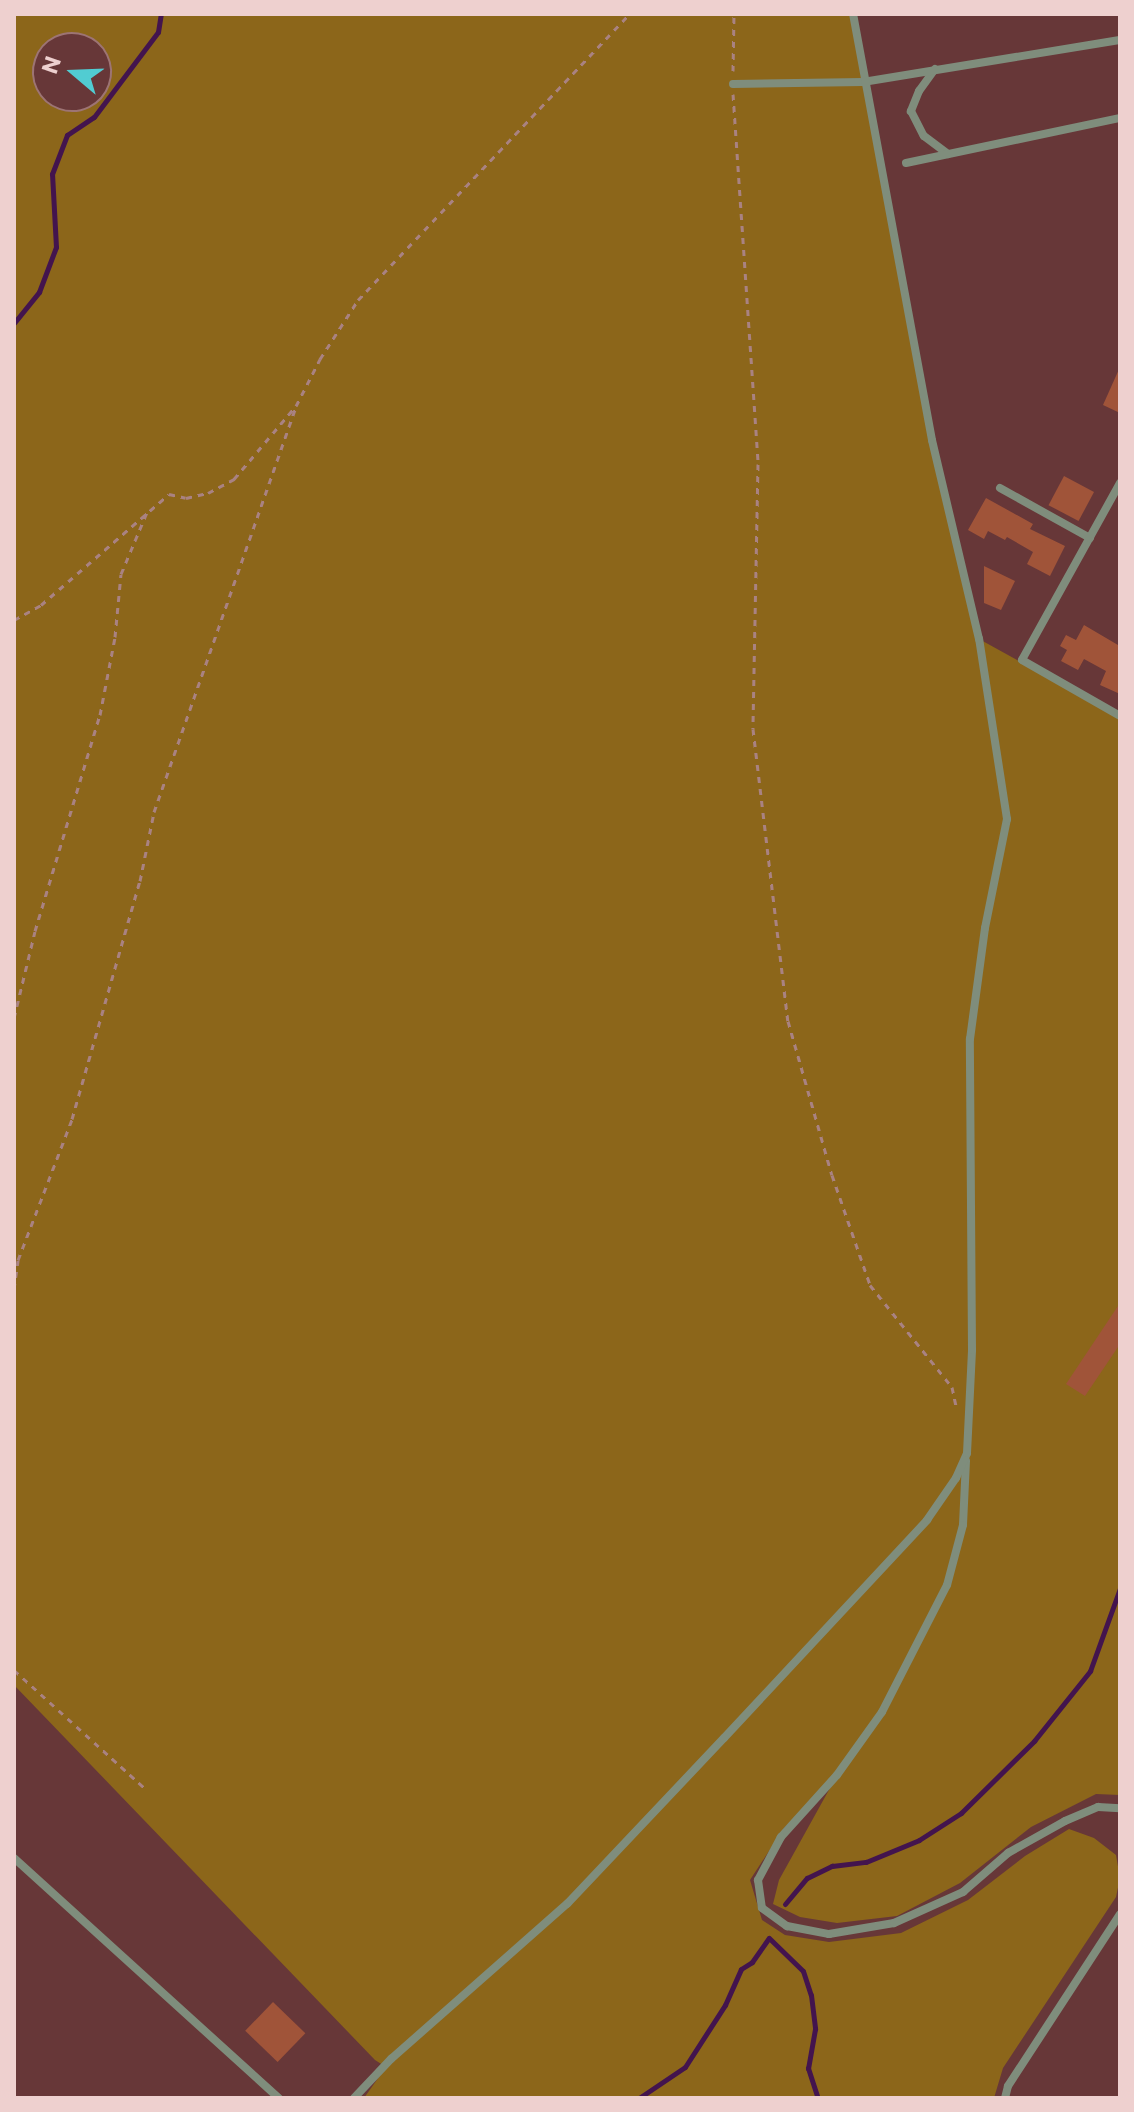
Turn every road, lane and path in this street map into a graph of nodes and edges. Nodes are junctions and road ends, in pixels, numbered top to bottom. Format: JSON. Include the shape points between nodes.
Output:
{"nodes":[{"id":1,"x":629,"y":14,"type":"edge"},
{"id":2,"x":734,"y":14,"type":"edge"},
{"id":3,"x":853,"y":14,"type":"edge"},
{"id":4,"x":1120,"y":40,"type":"edge"},
{"id":5,"x":935,"y":68,"type":"junction"},
{"id":6,"x":863,"y":82,"type":"junction"},
{"id":7,"x":733,"y":84,"type":"junction"},
{"id":8,"x":1120,"y":118,"type":"edge"},
{"id":9,"x":948,"y":154,"type":"junction"},
{"id":10,"x":906,"y":163,"type":"dead end"},
{"id":11,"x":296,"y":406,"type":"junction"},
{"id":12,"x":1120,"y":483,"type":"edge"},
{"id":13,"x":1000,"y":488,"type":"dead end"},
{"id":14,"x":147,"y":512,"type":"junction"},
{"id":15,"x":1090,"y":538,"type":"junction"},
{"id":16,"x":14,"y":620,"type":"edge"},
{"id":17,"x":1120,"y":716,"type":"edge"},
{"id":18,"x":14,"y":1018,"type":"edge"},
{"id":19,"x":16,"y":1261,"type":"edge"},
{"id":20,"x":14,"y":1289,"type":"edge"},
{"id":21,"x":958,"y":1413,"type":"dead end"},
{"id":22,"x":967,"y":1453,"type":"junction"},
{"id":23,"x":14,"y":1670,"type":"edge"},
{"id":24,"x":147,"y":1790,"type":"dead end"},
{"id":25,"x":1120,"y":1808,"type":"edge"},
{"id":26,"x":14,"y":1858,"type":"edge"},
{"id":27,"x":1120,"y":1914,"type":"edge"},
{"id":28,"x":279,"y":2098,"type":"edge"},
{"id":29,"x":354,"y":2098,"type":"edge"},
{"id":30,"x":1005,"y":2098,"type":"edge"}],
"edges":[{"from":1,"to":11,"type":"path","via":[[358,300]]},
{"from":2,"to":7,"type":"path"},
{"from":3,"to":6,"type":"street"},
{"from":4,"to":5,"type":"street"},
{"from":5,"to":6,"type":"street"},
{"from":5,"to":9,"type":"street","via":[[911,111],[924,136]]},
{"from":6,"to":7,"type":"street"},
{"from":6,"to":22,"type":"street","via":[[932,440],[979,639],[1007,819],[970,1039],[972,1350]]},
{"from":7,"to":21,"type":"path","via":[[758,464],[753,729],[788,1021],[870,1285],[952,1387]]},
{"from":8,"to":9,"type":"street"},
{"from":9,"to":10,"type":"street"},
{"from":11,"to":14,"type":"path","via":[[234,479],[208,493],[186,498],[169,494]]},
{"from":11,"to":19,"type":"path","via":[[154,812],[140,881],[72,1119]]},
{"from":12,"to":15,"type":"street"},
{"from":13,"to":15,"type":"street"},
{"from":14,"to":16,"type":"path","via":[[41,605]]},
{"from":14,"to":18,"type":"path","via":[[121,574],[100,715]]},
{"from":15,"to":17,"type":"street","via":[[1022,660]]},
{"from":19,"to":20,"type":"path"},
{"from":22,"to":25,"type":"street","via":[[963,1525],[947,1585],[882,1712],[837,1775],[781,1837],[758,1880],[762,1908],[787,1926],[829,1934],[894,1923],[963,1892],[1008,1853],[1065,1821],[1098,1807]]},
{"from":22,"to":29,"type":"street","via":[[927,1520],[567,1904]]},
{"from":23,"to":24,"type":"path"},
{"from":26,"to":28,"type":"street"},
{"from":27,"to":30,"type":"street"}]}
